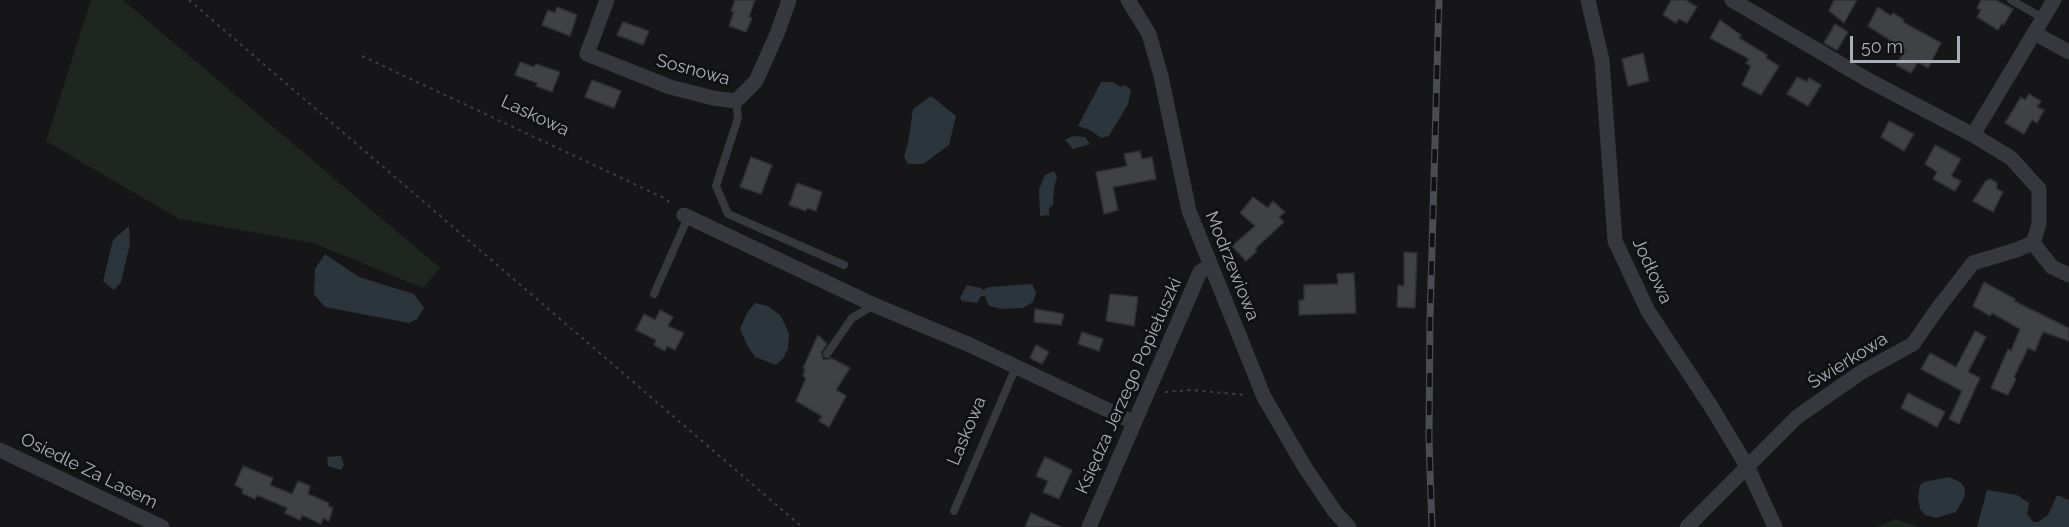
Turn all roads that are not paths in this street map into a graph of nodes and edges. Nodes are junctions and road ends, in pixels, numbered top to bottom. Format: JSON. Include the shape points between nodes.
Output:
{"nodes":[{"id":1,"x":607,"y":0,"type":"edge"},
{"id":2,"x":789,"y":0,"type":"edge"},
{"id":3,"x":1128,"y":0,"type":"edge"},
{"id":4,"x":1588,"y":0,"type":"edge"},
{"id":5,"x":1732,"y":0,"type":"edge"},
{"id":6,"x":2011,"y":0,"type":"edge"},
{"id":7,"x":2054,"y":0,"type":"edge"},
{"id":8,"x":2043,"y":18,"type":"junction"},
{"id":9,"x":2034,"y":33,"type":"junction"},
{"id":10,"x":2069,"y":52,"type":"edge"},
{"id":11,"x":736,"y":101,"type":"junction"},
{"id":12,"x":1973,"y":135,"type":"junction"},
{"id":13,"x":686,"y":216,"type":"joint"},
{"id":14,"x":2033,"y":243,"type":"junction"},
{"id":15,"x":844,"y":265,"type":"dead end"},
{"id":16,"x":1211,"y":265,"type":"junction"},
{"id":17,"x":2069,"y":275,"type":"edge"},
{"id":18,"x":654,"y":294,"type":"dead end"},
{"id":19,"x":874,"y":305,"type":"junction"},
{"id":20,"x":827,"y":354,"type":"dead end"},
{"id":21,"x":1016,"y":366,"type":"junction"},
{"id":22,"x":1133,"y":422,"type":"junction"},
{"id":23,"x":0,"y":450,"type":"edge"},
{"id":24,"x":1747,"y":466,"type":"junction"},
{"id":25,"x":954,"y":511,"type":"dead end"},
{"id":26,"x":162,"y":527,"type":"edge"},
{"id":27,"x":1089,"y":527,"type":"edge"},
{"id":28,"x":1349,"y":527,"type":"edge"},
{"id":29,"x":1687,"y":527,"type":"edge"},
{"id":30,"x":1775,"y":527,"type":"edge"}],
"edges":[{"from":1,"to":11,"type":"street","name":"Sosnowa","via":[[587,54],[670,87]]},
{"from":2,"to":11,"type":"street","name":"Sosnowa","via":[[756,81]]},
{"from":3,"to":16,"type":"street","name":"Modrzewiowa","via":[[1149,34],[1189,212]]},
{"from":4,"to":24,"type":"street","name":"Jodłowa","via":[[1602,60],[1615,241],[1648,311]]},
{"from":5,"to":12,"type":"street","via":[[1868,80]]},
{"from":6,"to":8,"type":"lane"},
{"from":7,"to":8,"type":"street"},
{"from":8,"to":9,"type":"street"},
{"from":9,"to":10,"type":"street"},
{"from":9,"to":12,"type":"street"},
{"from":11,"to":15,"type":"lane","via":[[738,118],[716,186],[728,214]]},
{"from":12,"to":14,"type":"street","via":[[2010,158],[2039,189],[2039,224]]},
{"from":13,"to":18,"type":"lane"},
{"from":13,"to":19,"type":"street"},
{"from":14,"to":17,"type":"street","via":[[2052,267]]},
{"from":14,"to":24,"type":"street","name":"Świerkowa","via":[[1973,263],[1913,344],[1860,373],[1797,417]]},
{"from":16,"to":22,"type":"street","name":"Księdza Jerzego Popiełuszki","via":[[1200,272]]},
{"from":16,"to":28,"type":"street","name":"Modrzewiowa","via":[[1264,397],[1304,466]]},
{"from":19,"to":20,"type":"lane","via":[[852,318]]},
{"from":19,"to":21,"type":"street"},
{"from":21,"to":22,"type":"street"},
{"from":21,"to":25,"type":"lane","name":"Laskowa"},
{"from":22,"to":27,"type":"street","name":"Księdza Jerzego Popiełuszki"},
{"from":23,"to":26,"type":"street","name":"Osiedle Za Lasem"},
{"from":24,"to":29,"type":"street","name":"Świerkowa"},
{"from":24,"to":30,"type":"street","name":"Jodłowa"}]}
